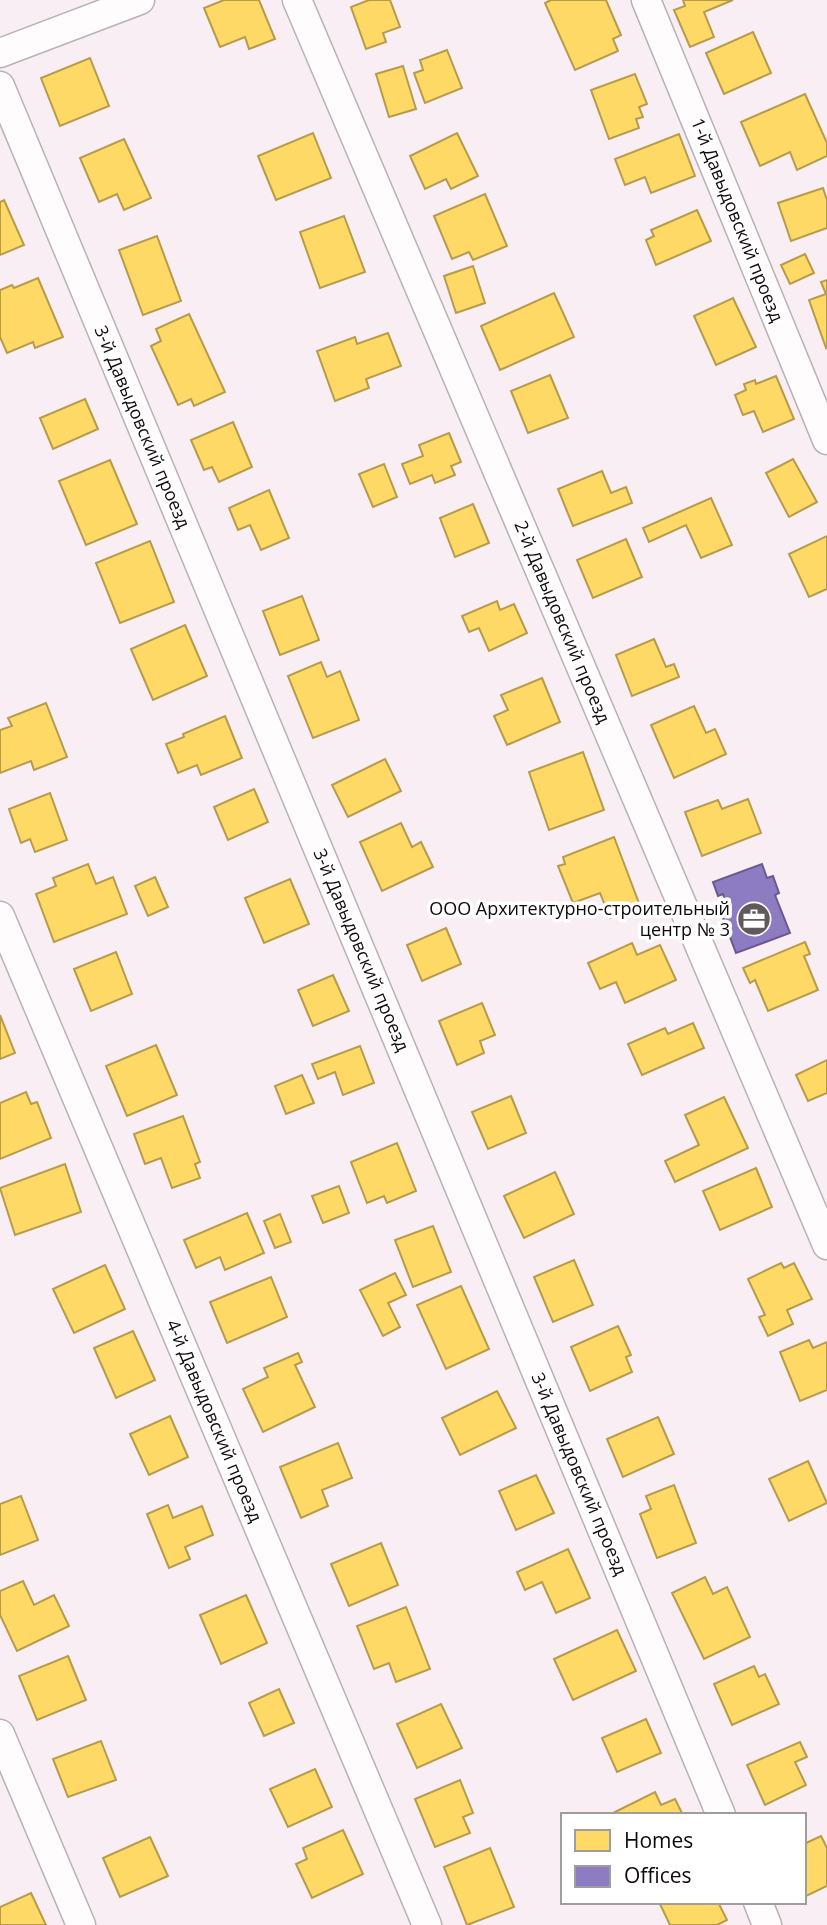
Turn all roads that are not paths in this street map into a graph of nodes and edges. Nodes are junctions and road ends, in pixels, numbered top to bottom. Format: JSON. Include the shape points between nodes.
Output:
{"nodes":[{"id":1,"x":140,"y":0,"type":"edge"},
{"id":2,"x":297,"y":0,"type":"edge"},
{"id":3,"x":646,"y":0,"type":"edge"},
{"id":4,"x":0,"y":53,"type":"edge"},
{"id":5,"x":0,"y":86,"type":"edge"},
{"id":6,"x":827,"y":440,"type":"edge"},
{"id":7,"x":0,"y":916,"type":"edge"},
{"id":8,"x":827,"y":1245,"type":"edge"},
{"id":9,"x":0,"y":1734,"type":"edge"},
{"id":10,"x":720,"y":1813,"type":"edge"},
{"id":11,"x":759,"y":1904,"type":"edge"},
{"id":12,"x":81,"y":1925,"type":"edge"},
{"id":13,"x":428,"y":1925,"type":"edge"},
{"id":14,"x":767,"y":1925,"type":"edge"}],
"edges":[{"from":1,"to":4,"type":"street"},
{"from":2,"to":8,"type":"street","name":"2-й Давыдовский проезд"},
{"from":3,"to":6,"type":"street","name":"1-й Давыдовский проезд"},
{"from":5,"to":10,"type":"street","name":"3-й Давыдовский проезд"},
{"from":7,"to":13,"type":"street","name":"4-й Давыдовский проезд"},
{"from":9,"to":12,"type":"street"},
{"from":11,"to":14,"type":"street"}]}
